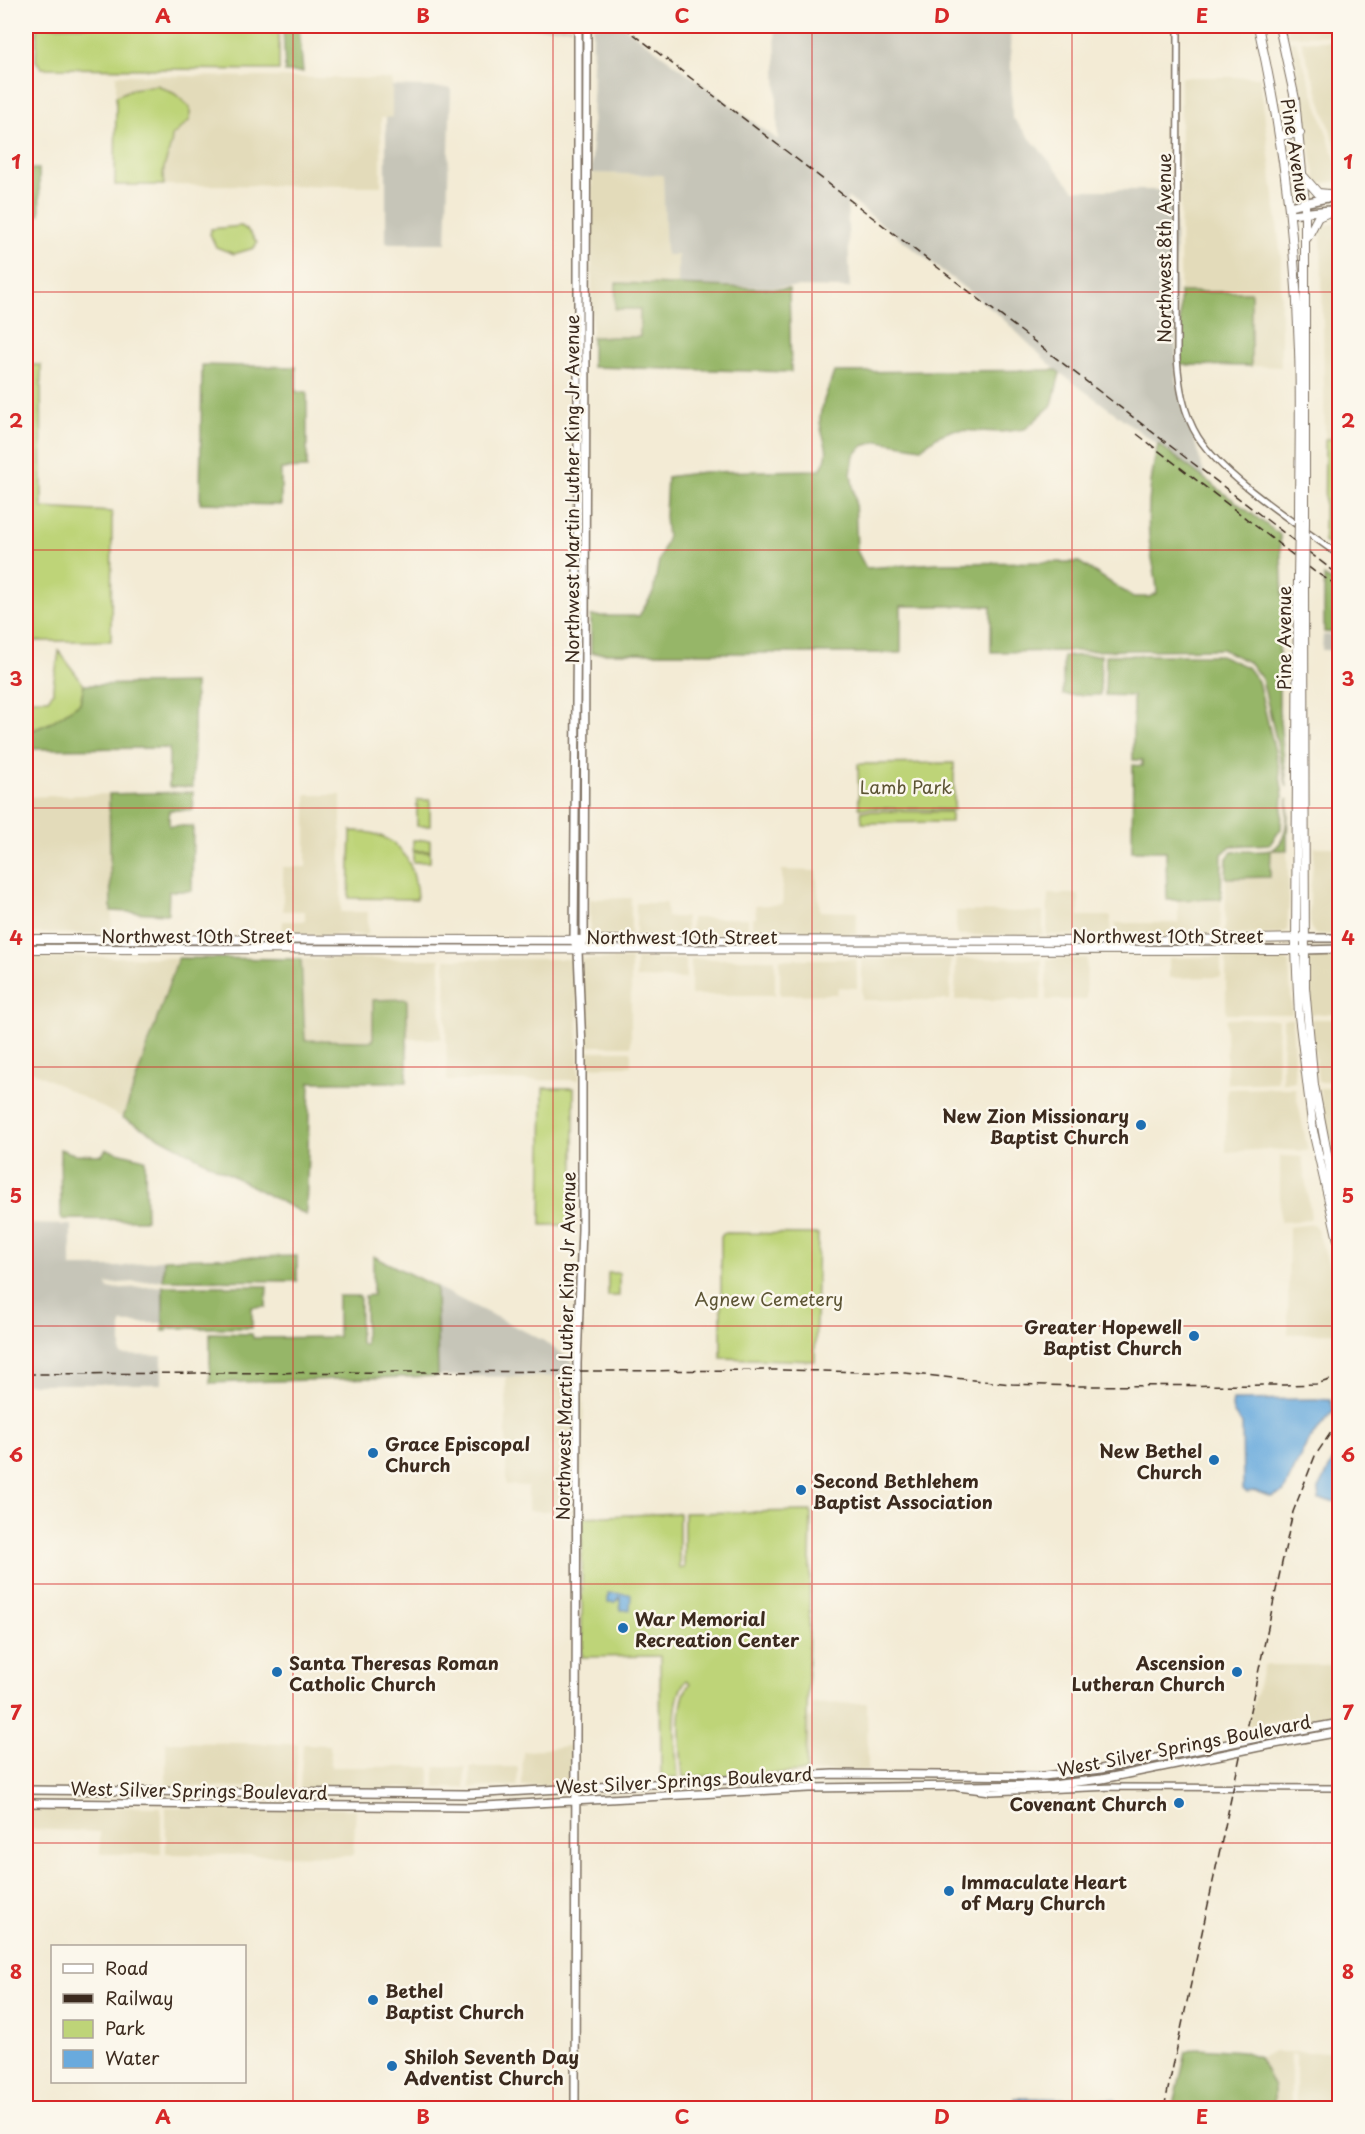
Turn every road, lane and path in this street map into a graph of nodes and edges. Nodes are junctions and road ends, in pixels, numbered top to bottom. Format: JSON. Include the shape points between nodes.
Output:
{"nodes":[{"id":1,"x":578,"y":26,"type":"edge"},
{"id":2,"x":587,"y":26,"type":"edge"},
{"id":3,"x":1179,"y":26,"type":"edge"},
{"id":4,"x":1258,"y":26,"type":"edge"},
{"id":5,"x":1279,"y":26,"type":"edge"},
{"id":6,"x":1300,"y":133,"type":"junction"},
{"id":7,"x":1279,"y":136,"type":"junction"},
{"id":8,"x":577,"y":166,"type":"junction"},
{"id":9,"x":586,"y":166,"type":"junction"},
{"id":10,"x":1304,"y":177,"type":"junction"},
{"id":11,"x":1340,"y":196,"type":"edge"},
{"id":12,"x":1305,"y":204,"type":"junction"},
{"id":13,"x":1337,"y":209,"type":"edge"},
{"id":14,"x":1290,"y":210,"type":"junction"},
{"id":15,"x":1306,"y":213,"type":"junction"},
{"id":16,"x":1306,"y":242,"type":"junction"},
{"id":17,"x":1301,"y":304,"type":"junction"},
{"id":18,"x":1340,"y":556,"type":"edge"},
{"id":19,"x":1300,"y":938,"type":"junction"},
{"id":20,"x":1340,"y":938,"type":"edge"},
{"id":21,"x":26,"y":939,"type":"edge"},
{"id":22,"x":72,"y":939,"type":"junction"},
{"id":23,"x":305,"y":940,"type":"junction"},
{"id":24,"x":584,"y":940,"type":"junction"},
{"id":25,"x":574,"y":941,"type":"junction"},
{"id":26,"x":26,"y":949,"type":"edge"},
{"id":27,"x":57,"y":949,"type":"junction"},
{"id":28,"x":305,"y":950,"type":"junction"},
{"id":29,"x":1300,"y":950,"type":"junction"},
{"id":30,"x":1340,"y":950,"type":"edge"},
{"id":31,"x":578,"y":951,"type":"junction"},
{"id":32,"x":1340,"y":1221,"type":"edge"},
{"id":33,"x":1340,"y":1249,"type":"edge"},
{"id":34,"x":1340,"y":1722,"type":"edge"},
{"id":35,"x":1340,"y":1732,"type":"edge"},
{"id":36,"x":871,"y":1774,"type":"junction"},
{"id":37,"x":935,"y":1775,"type":"junction"},
{"id":38,"x":947,"y":1786,"type":"junction"},
{"id":39,"x":870,"y":1787,"type":"junction"},
{"id":40,"x":575,"y":1788,"type":"junction"},
{"id":41,"x":809,"y":1788,"type":"junction"},
{"id":42,"x":1340,"y":1788,"type":"edge"},
{"id":43,"x":26,"y":1790,"type":"edge"},
{"id":44,"x":70,"y":1790,"type":"junction"},
{"id":45,"x":164,"y":1791,"type":"junction"},
{"id":46,"x":178,"y":1791,"type":"junction"},
{"id":47,"x":26,"y":1801,"type":"edge"},
{"id":48,"x":575,"y":1801,"type":"junction"},
{"id":49,"x":148,"y":1804,"type":"junction"},
{"id":50,"x":163,"y":1804,"type":"junction"},
{"id":51,"x":575,"y":2109,"type":"edge"}],
"edges":[{"from":1,"to":8,"type":"main road","name":"Northwest Martin Luther King Jr Avenue"},
{"from":2,"to":9,"type":"main road","name":"Northwest Martin Luther King Jr Avenue"},
{"from":3,"to":18,"type":"street","name":"Northwest 8th Avenue","via":[[1179,379],[1191,422],[1218,461]]},
{"from":4,"to":7,"type":"highway","name":"Pine Avenue"},
{"from":5,"to":6,"type":"highway","name":"Pine Avenue"},
{"from":6,"to":7,"type":"highway"},
{"from":6,"to":10,"type":"highway","name":"Pine Avenue"},
{"from":7,"to":14,"type":"highway","name":"Pine Avenue"},
{"from":8,"to":9,"type":"main road"},
{"from":8,"to":25,"type":"main road","name":"Northwest Martin Luther King Jr Avenue"},
{"from":9,"to":24,"type":"main road","name":"Northwest Martin Luther King Jr Avenue"},
{"from":10,"to":11,"type":"highway","via":[[1318,193]]},
{"from":10,"to":12,"type":"highway","name":"Pine Avenue"},
{"from":11,"to":12,"type":"main road"},
{"from":12,"to":14,"type":"main road"},
{"from":12,"to":15,"type":"highway","name":"Pine Avenue"},
{"from":13,"to":15,"type":"main road"},
{"from":13,"to":16,"type":"highway","via":[[1318,218]]},
{"from":14,"to":15,"type":"main road"},
{"from":14,"to":17,"type":"highway","name":"Pine Avenue"},
{"from":15,"to":16,"type":"highway","name":"Pine Avenue"},
{"from":16,"to":17,"type":"highway","name":"Pine Avenue"},
{"from":17,"to":19,"type":"highway","name":"Pine Avenue","bridge":true},
{"from":19,"to":20,"type":"main road"},
{"from":19,"to":24,"type":"highway","name":"Northwest 10th Street"},
{"from":19,"to":29,"type":"highway","name":"Pine Avenue"},
{"from":21,"to":22,"type":"highway","name":"Northwest 10th Street"},
{"from":22,"to":23,"type":"highway","name":"Northwest 10th Street"},
{"from":22,"to":27,"type":"highway"},
{"from":23,"to":25,"type":"highway","name":"Northwest 10th Street"},
{"from":23,"to":28,"type":"highway"},
{"from":24,"to":25,"type":"highway","name":"Northwest 10th Street"},
{"from":24,"to":31,"type":"main road","name":"Northwest Martin Luther King Jr Avenue"},
{"from":25,"to":31,"type":"main road","name":"Northwest Martin Luther King Jr Avenue"},
{"from":26,"to":27,"type":"highway","name":"Northwest 10th Street"},
{"from":27,"to":28,"type":"highway","name":"Northwest 10th Street"},
{"from":28,"to":31,"type":"highway","name":"Northwest 10th Street"},
{"from":29,"to":30,"type":"main road","name":"Northwest 10th Street"},
{"from":29,"to":31,"type":"highway","name":"Northwest 10th Street"},
{"from":29,"to":32,"type":"highway","name":"Pine Avenue","via":[[1314,1085]]},
{"from":29,"to":33,"type":"highway","name":"Pine Avenue","via":[[1302,1051],[1311,1123]]},
{"from":31,"to":40,"type":"main road","name":"Northwest Martin Luther King Jr Avenue","via":[[582,1229],[577,1363]]},
{"from":34,"to":37,"type":"main road","name":"West Silver Springs Boulevard","bridge":true,"via":[[1072,1774]]},
{"from":35,"to":38,"type":"main road","name":"West Silver Springs Boulevard","bridge":true,"via":[[1083,1782]]},
{"from":36,"to":37,"type":"main road","name":"West Silver Springs Boulevard"},
{"from":36,"to":40,"type":"main road","name":"West Silver Springs Boulevard"},
{"from":36,"to":41,"type":"main road","via":[[859,1783],[818,1784]]},
{"from":37,"to":39,"type":"main road","via":[[881,1779]]},
{"from":38,"to":39,"type":"main road","name":"West Silver Springs Boulevard"},
{"from":38,"to":42,"type":"street","via":[[991,1792],[1192,1786]]},
{"from":39,"to":41,"type":"main road","name":"West Silver Springs Boulevard"},
{"from":40,"to":46,"type":"main road","name":"West Silver Springs Boulevard","via":[[467,1794]]},
{"from":40,"to":48,"type":"main road","name":"Northwest Martin Luther King Jr Avenue"},
{"from":41,"to":48,"type":"main road","name":"West Silver Springs Boulevard"},
{"from":43,"to":44,"type":"main road","name":"West Silver Springs Boulevard"},
{"from":44,"to":45,"type":"main road","name":"West Silver Springs Boulevard"},
{"from":44,"to":47,"type":"main road","via":[[68,1794],[36,1793]]},
{"from":45,"to":46,"type":"main road","name":"West Silver Springs Boulevard"},
{"from":45,"to":49,"type":"main road"},
{"from":46,"to":50,"type":"main road"},
{"from":47,"to":49,"type":"main road","name":"West Silver Springs Boulevard"},
{"from":48,"to":50,"type":"main road","name":"West Silver Springs Boulevard","via":[[432,1807]]},
{"from":48,"to":51,"type":"main road","name":"Northwest Martin Luther King Jr Avenue"},
{"from":49,"to":50,"type":"main road","name":"West Silver Springs Boulevard"}]}
